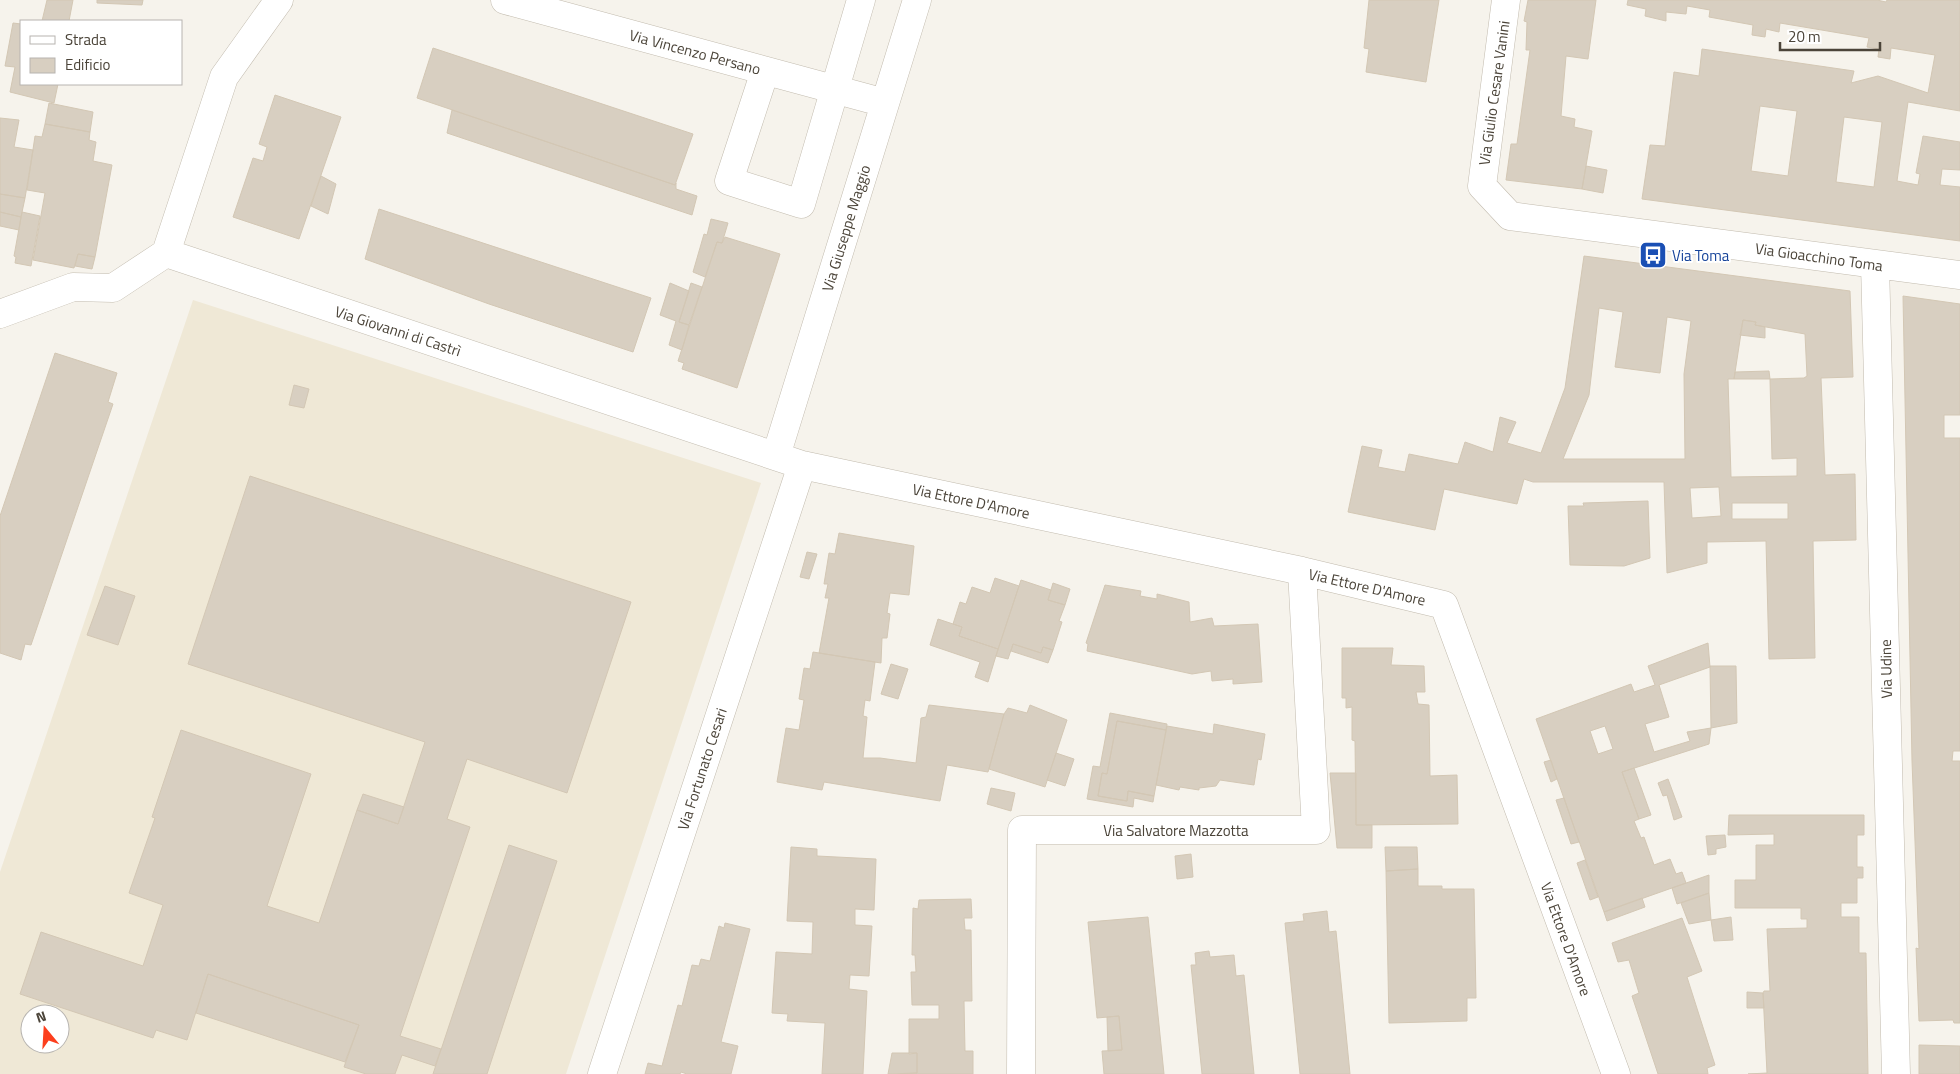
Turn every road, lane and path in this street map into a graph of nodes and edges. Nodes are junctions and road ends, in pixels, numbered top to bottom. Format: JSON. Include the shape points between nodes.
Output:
{"nodes":[{"id":1,"x":279,"y":0,"type":"edge"},
{"id":2,"x":505,"y":0,"type":"edge"},
{"id":3,"x":861,"y":0,"type":"edge"},
{"id":4,"x":917,"y":0,"type":"edge"},
{"id":5,"x":1506,"y":0,"type":"edge"},
{"id":6,"x":765,"y":71,"type":"junction"},
{"id":7,"x":834,"y":90,"type":"junction"},
{"id":8,"x":885,"y":103,"type":"junction"},
{"id":9,"x":1482,"y":186,"type":"joint"},
{"id":10,"x":166,"y":254,"type":"junction"},
{"id":11,"x":1875,"y":264,"type":"junction"},
{"id":12,"x":1960,"y":275,"type":"edge"},
{"id":13,"x":0,"y":314,"type":"edge"},
{"id":14,"x":776,"y":456,"type":"junction"},
{"id":15,"x":802,"y":464,"type":"junction"},
{"id":16,"x":1302,"y":571,"type":"junction"},
{"id":17,"x":602,"y":1074,"type":"edge"},
{"id":18,"x":1020,"y":1074,"type":"edge"},
{"id":19,"x":1616,"y":1074,"type":"edge"},
{"id":20,"x":1896,"y":1074,"type":"edge"}],
"edges":[{"from":1,"to":10,"type":"street","via":[[224,77]]},
{"from":2,"to":6,"type":"street","name":"Via Vincenzo Persano"},
{"from":3,"to":7,"type":"street"},
{"from":4,"to":8,"type":"street","name":"Via Giuseppe Maggio"},
{"from":5,"to":9,"type":"street","name":"Via Giulio Cesare Vanini"},
{"from":6,"to":7,"type":"street","name":"Via Vincenzo Persano"},
{"from":6,"to":7,"type":"street","via":[[729,181],[801,204]]},
{"from":7,"to":8,"type":"street","name":"Via Vincenzo Persano"},
{"from":8,"to":14,"type":"street","name":"Via Giuseppe Maggio"},
{"from":9,"to":11,"type":"street","name":"Via Gioacchino Toma","via":[[1510,216]]},
{"from":10,"to":13,"type":"street","via":[[113,288],[73,287]]},
{"from":10,"to":14,"type":"street","name":"Via Giovanni di Castrì"},
{"from":11,"to":12,"type":"street","name":"Via Gioacchino Toma"},
{"from":11,"to":20,"type":"street","name":"Via Udine"},
{"from":14,"to":15,"type":"street","name":"Via Giovanni di Castrì"},
{"from":15,"to":16,"type":"street","name":"Via Ettore D'Amore"},
{"from":15,"to":17,"type":"street","name":"Via Fortunato Cesari"},
{"from":16,"to":18,"type":"street","name":"Via Salvatore Mazzotta","via":[[1316,830],[1022,830]]},
{"from":16,"to":19,"type":"street","name":"Via Ettore D'Amore","via":[[1444,605]]}]}
